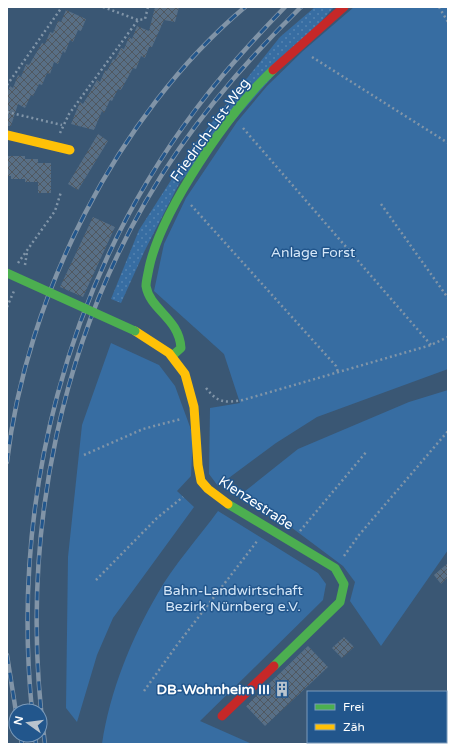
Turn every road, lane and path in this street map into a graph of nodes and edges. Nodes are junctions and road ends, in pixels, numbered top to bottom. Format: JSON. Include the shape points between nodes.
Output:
{"nodes":[{"id":1,"x":62,"y":7,"type":"edge"},
{"id":2,"x":103,"y":7,"type":"edge"},
{"id":3,"x":148,"y":7,"type":"edge"},
{"id":4,"x":344,"y":7,"type":"edge"},
{"id":5,"x":439,"y":7,"type":"edge"},
{"id":6,"x":138,"y":20,"type":"junction"},
{"id":7,"x":448,"y":22,"type":"edge"},
{"id":8,"x":299,"y":47,"type":"junction"},
{"id":9,"x":7,"y":84,"type":"edge"},
{"id":10,"x":7,"y":112,"type":"edge"},
{"id":11,"x":233,"y":118,"type":"junction"},
{"id":12,"x":62,"y":125,"type":"junction"},
{"id":13,"x":7,"y":135,"type":"edge"},
{"id":14,"x":448,"y":143,"type":"edge"},
{"id":15,"x":56,"y":146,"type":"junction"},
{"id":16,"x":70,"y":150,"type":"dead end"},
{"id":17,"x":61,"y":192,"type":"dead end"},
{"id":18,"x":180,"y":195,"type":"junction"},
{"id":19,"x":381,"y":204,"type":"dead end"},
{"id":20,"x":24,"y":254,"type":"dead end"},
{"id":21,"x":7,"y":273,"type":"edge"},
{"id":22,"x":448,"y":298,"type":"edge"},
{"id":23,"x":448,"y":337,"type":"edge"},
{"id":24,"x":431,"y":346,"type":"junction"},
{"id":25,"x":172,"y":356,"type":"junction"},
{"id":26,"x":338,"y":372,"type":"junction"},
{"id":27,"x":202,"y":382,"type":"dead end"},
{"id":28,"x":185,"y":417,"type":"dead end"},
{"id":29,"x":448,"y":431,"type":"edge"},
{"id":30,"x":367,"y":451,"type":"dead end"},
{"id":31,"x":84,"y":455,"type":"dead end"},
{"id":32,"x":183,"y":497,"type":"dead end"},
{"id":33,"x":267,"y":528,"type":"junction"},
{"id":34,"x":291,"y":542,"type":"junction"},
{"id":35,"x":335,"y":568,"type":"junction"},
{"id":36,"x":96,"y":580,"type":"dead end"},
{"id":37,"x":144,"y":691,"type":"dead end"},
{"id":38,"x":222,"y":716,"type":"dead end"}],
"edges":[{"from":1,"to":9,"type":"path"},
{"from":2,"to":6,"type":"path"},
{"from":3,"to":6,"type":"path","via":[[145,18]]},
{"from":4,"to":8,"type":"street","name":"Friedrich-List-Weg"},
{"from":5,"to":7,"type":"path"},
{"from":6,"to":12,"type":"path"},
{"from":8,"to":11,"type":"street","name":"Friedrich-List-Weg","via":[[266,77]]},
{"from":8,"to":14,"type":"path"},
{"from":10,"to":12,"type":"path"},
{"from":11,"to":18,"type":"street","name":"Friedrich-List-Weg"},
{"from":11,"to":24,"type":"path"},
{"from":12,"to":15,"type":"path"},
{"from":13,"to":15,"type":"street"},
{"from":15,"to":16,"type":"street"},
{"from":17,"to":20,"type":"path","via":[[54,211]]},
{"from":18,"to":25,"type":"street","name":"Friedrich-List-Weg","via":[[154,253],[146,286],[150,297],[179,333],[182,341],[181,348]]},
{"from":18,"to":26,"type":"path","via":[[331,360]]},
{"from":19,"to":22,"type":"path"},
{"from":21,"to":25,"type":"street","name":"Klenzestraße","bridge":true,"via":[[136,331]]},
{"from":23,"to":24,"type":"path"},
{"from":24,"to":26,"type":"path"},
{"from":25,"to":33,"type":"street","name":"Klenzestraße","via":[[182,368],[190,392],[196,420],[198,470],[202,482],[220,498]]},
{"from":26,"to":27,"type":"path","via":[[243,400],[226,402],[214,398]]},
{"from":28,"to":31,"type":"path","via":[[143,429]]},
{"from":29,"to":35,"type":"path","via":[[359,534]]},
{"from":30,"to":34,"type":"path"},
{"from":32,"to":36,"type":"path","via":[[157,518]]},
{"from":33,"to":34,"type":"street","name":"Klenzestraße"},
{"from":33,"to":37,"type":"path"},
{"from":34,"to":35,"type":"street","name":"Klenzestraße"},
{"from":35,"to":38,"type":"street","via":[[344,584],[340,602]]}]}
